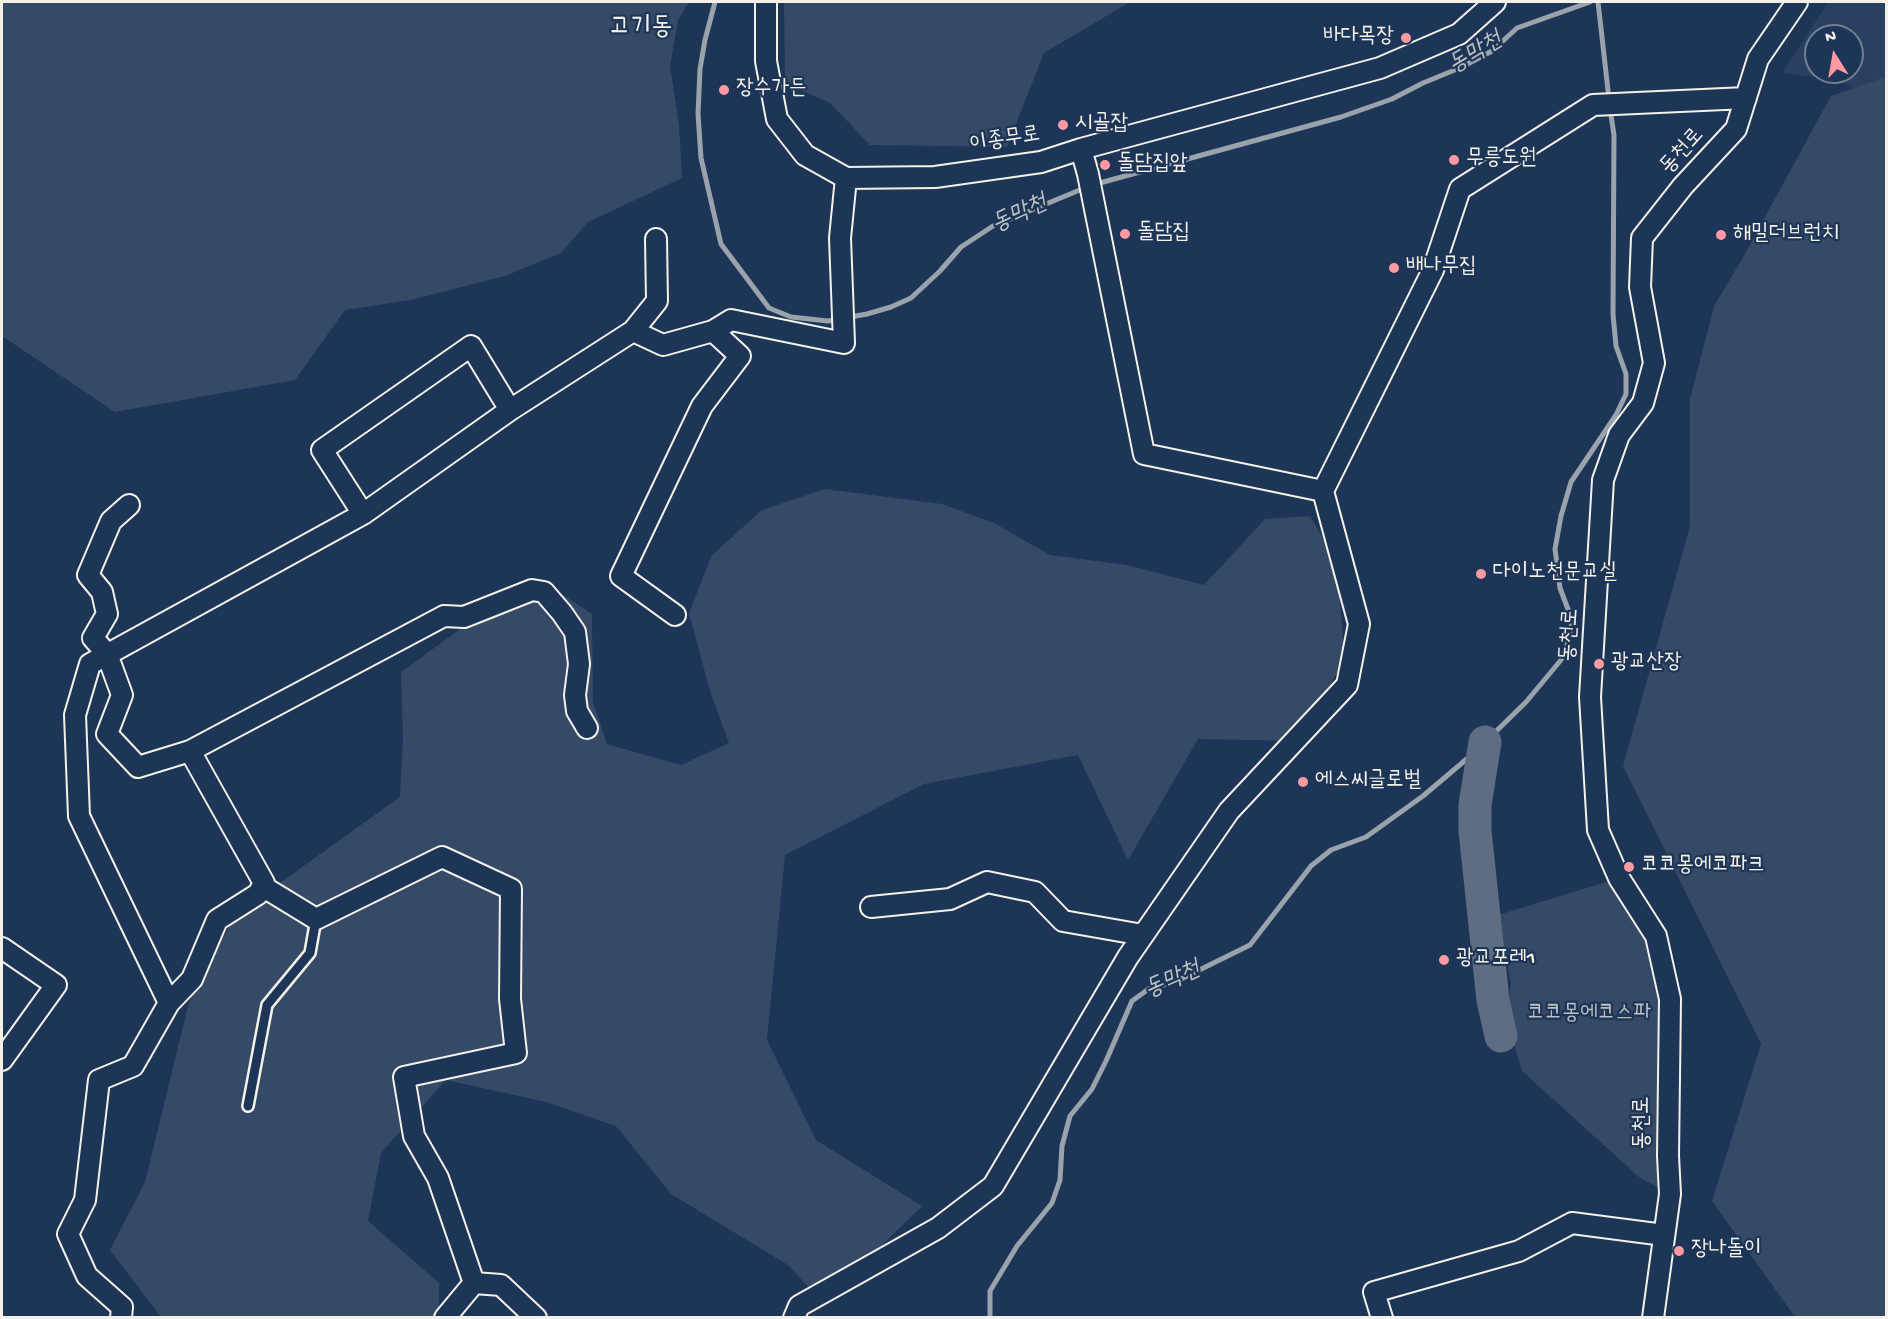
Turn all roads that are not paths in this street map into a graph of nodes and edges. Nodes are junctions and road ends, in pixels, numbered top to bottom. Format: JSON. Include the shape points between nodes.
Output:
{"nodes":[{"id":1,"x":766,"y":2,"type":"edge"},
{"id":2,"x":1495,"y":2,"type":"edge"},
{"id":3,"x":1797,"y":2,"type":"edge"},
{"id":4,"x":1746,"y":98,"type":"junction"},
{"id":5,"x":1081,"y":149,"type":"junction"},
{"id":6,"x":846,"y":178,"type":"junction"},
{"id":7,"x":656,"y":239,"type":"dead end"},
{"id":8,"x":633,"y":331,"type":"junction"},
{"id":9,"x":713,"y":331,"type":"junction"},
{"id":10,"x":510,"y":410,"type":"junction"},
{"id":11,"x":1323,"y":491,"type":"junction"},
{"id":12,"x":129,"y":505,"type":"dead end"},
{"id":13,"x":363,"y":514,"type":"junction"},
{"id":14,"x":675,"y":615,"type":"dead end"},
{"id":15,"x":107,"y":654,"type":"junction"},
{"id":16,"x":587,"y":728,"type":"dead end"},
{"id":17,"x":190,"y":751,"type":"junction"},
{"id":18,"x":262,"y":886,"type":"junction"},
{"id":19,"x":871,"y":907,"type":"dead end"},
{"id":20,"x":316,"y":919,"type":"junction"},
{"id":21,"x":1143,"y":935,"type":"junction"},
{"id":22,"x":2,"y":948,"type":"edge"},
{"id":23,"x":169,"y":1003,"type":"junction"},
{"id":24,"x":2,"y":1060,"type":"edge"},
{"id":25,"x":248,"y":1106,"type":"dead end"},
{"id":26,"x":1664,"y":1235,"type":"junction"},
{"id":27,"x":474,"y":1283,"type":"junction"},
{"id":28,"x":796,"y":1312,"type":"edge"},
{"id":29,"x":122,"y":1317,"type":"edge"},
{"id":30,"x":445,"y":1317,"type":"edge"},
{"id":31,"x":536,"y":1317,"type":"edge"},
{"id":32,"x":776,"y":1317,"type":"edge"},
{"id":33,"x":1382,"y":1317,"type":"edge"},
{"id":34,"x":1653,"y":1317,"type":"edge"}],
"edges":[{"from":1,"to":6,"type":"street","name":"이종무로","via":[[766,61],[777,119],[805,156]]},
{"from":2,"to":5,"type":"street","name":"이종무로","via":[[1459,34],[1380,68]]},
{"from":3,"to":4,"type":"street","name":"동천로","via":[[1758,59]]},
{"from":4,"to":11,"type":"street","via":[[1593,105],[1460,189],[1433,270]]},
{"from":4,"to":26,"type":"street","name":"동천로","via":[[1736,129],[1642,238],[1640,287],[1654,363],[1643,404],[1619,435],[1603,480],[1590,697],[1598,831],[1619,878],[1656,936],[1670,999],[1670,1194]]},
{"from":5,"to":6,"type":"street","name":"이종무로","via":[[1041,162],[934,177]]},
{"from":5,"to":11,"type":"street","via":[[1144,454]]},
{"from":6,"to":9,"type":"street","via":[[840,238],[844,344],[731,320]]},
{"from":7,"to":8,"type":"street","via":[[657,301]]},
{"from":8,"to":9,"type":"street","via":[[663,345]]},
{"from":8,"to":10,"type":"street"},
{"from":9,"to":14,"type":"street","via":[[740,356],[702,406],[621,576]]},
{"from":10,"to":13,"type":"street"},
{"from":10,"to":13,"type":"street","via":[[471,346],[322,450]]},
{"from":11,"to":21,"type":"street","via":[[1359,624],[1347,685],[1229,811]]},
{"from":12,"to":15,"type":"street","via":[[111,520],[88,575],[102,592],[107,614],[93,638]]},
{"from":13,"to":15,"type":"street"},
{"from":15,"to":17,"type":"street","via":[[122,695],[107,734],[138,767]]},
{"from":15,"to":23,"type":"street","via":[[90,664],[75,715],[80,816]]},
{"from":16,"to":17,"type":"street","via":[[577,711],[575,695],[579,664],[575,632],[544,592],[532,590],[464,617],[444,616]]},
{"from":17,"to":18,"type":"street","via":[[264,883]]},
{"from":18,"to":20,"type":"street"},
{"from":18,"to":23,"type":"street","via":[[258,894],[217,920],[192,979]]},
{"from":19,"to":21,"type":"street","via":[[950,898],[987,882],[1035,892],[1064,921]]},
{"from":20,"to":25,"type":"lane","via":[[310,953],[267,1005]]},
{"from":20,"to":27,"type":"street","via":[[442,857],[511,889],[510,999],[516,1053],[404,1077],[414,1136],[438,1178]]},
{"from":21,"to":28,"type":"street","via":[[993,1186],[938,1228]]},
{"from":22,"to":24,"type":"street","via":[[56,985]]},
{"from":23,"to":29,"type":"street","via":[[133,1066],[99,1080],[85,1200],[68,1233],[87,1276],[122,1307]]},
{"from":26,"to":33,"type":"street","via":[[1572,1223],[1519,1251],[1374,1292]]},
{"from":26,"to":34,"type":"street","name":"동천로"},
{"from":27,"to":30,"type":"street"},
{"from":27,"to":31,"type":"street","via":[[501,1285]]},
{"from":28,"to":32,"type":"street"}]}
